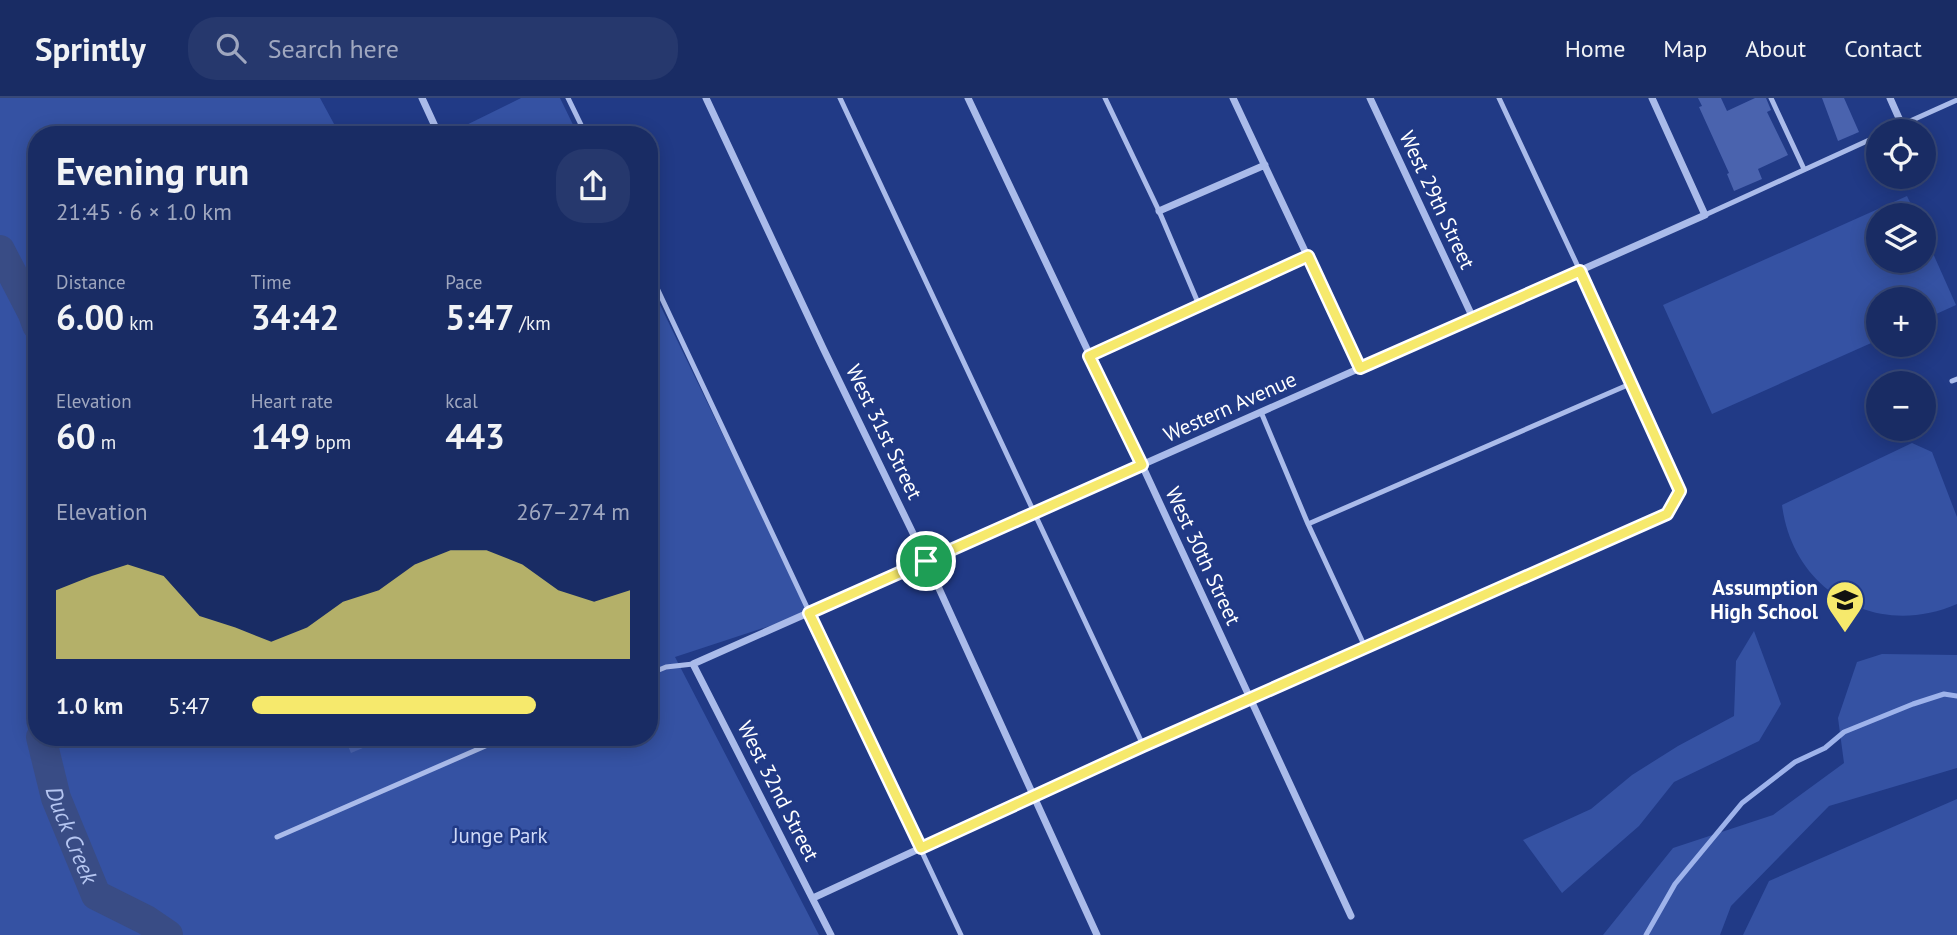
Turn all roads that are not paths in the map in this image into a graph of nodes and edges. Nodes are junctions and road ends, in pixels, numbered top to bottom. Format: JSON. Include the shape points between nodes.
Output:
{"nodes":[{"id":1,"x":422,"y":98,"type":"edge"},
{"id":2,"x":568,"y":98,"type":"edge"},
{"id":3,"x":706,"y":98,"type":"edge"},
{"id":4,"x":839,"y":98,"type":"edge"},
{"id":5,"x":968,"y":98,"type":"edge"},
{"id":6,"x":1105,"y":98,"type":"edge"},
{"id":7,"x":1233,"y":98,"type":"edge"},
{"id":8,"x":1370,"y":98,"type":"edge"},
{"id":9,"x":1499,"y":98,"type":"edge"},
{"id":10,"x":1652,"y":98,"type":"edge"},
{"id":11,"x":1771,"y":98,"type":"edge"},
{"id":12,"x":1890,"y":98,"type":"edge"},
{"id":13,"x":1957,"y":100,"type":"edge"},
{"id":14,"x":1899,"y":119,"type":"edge"},
{"id":15,"x":1915,"y":119,"type":"edge"},
{"id":16,"x":435,"y":126,"type":"edge"},
{"id":17,"x":582,"y":126,"type":"edge"},
{"id":18,"x":1866,"y":141,"type":"edge"},
{"id":19,"x":1265,"y":165,"type":"junction"},
{"id":20,"x":1804,"y":169,"type":"junction"},
{"id":21,"x":1159,"y":211,"type":"junction"},
{"id":22,"x":1705,"y":215,"type":"junction"},
{"id":23,"x":1308,"y":256,"type":"junction"},
{"id":24,"x":1580,"y":271,"type":"junction"},
{"id":25,"x":658,"y":290,"type":"edge"},
{"id":26,"x":1199,"y":305,"type":"junction"},
{"id":27,"x":1473,"y":318,"type":"junction"},
{"id":28,"x":1089,"y":356,"type":"junction"},
{"id":29,"x":1360,"y":368,"type":"junction"},
{"id":30,"x":1630,"y":384,"type":"junction"},
{"id":31,"x":1261,"y":412,"type":"junction"},
{"id":32,"x":1142,"y":465,"type":"junction"},
{"id":33,"x":1035,"y":513,"type":"junction"},
{"id":34,"x":1308,"y":524,"type":"junction"},
{"id":35,"x":926,"y":561,"type":"junction"},
{"id":36,"x":809,"y":613,"type":"junction"},
{"id":37,"x":1365,"y":647,"type":"junction"},
{"id":38,"x":692,"y":664,"type":"junction"},
{"id":39,"x":658,"y":670,"type":"edge"},
{"id":40,"x":1249,"y":698,"type":"junction"},
{"id":41,"x":485,"y":746,"type":"edge"},
{"id":42,"x":1143,"y":746,"type":"junction"},
{"id":43,"x":1034,"y":796,"type":"junction"},
{"id":44,"x":277,"y":837,"type":"dead end"},
{"id":45,"x":921,"y":848,"type":"junction"},
{"id":46,"x":813,"y":898,"type":"junction"},
{"id":47,"x":1351,"y":916,"type":"dead end"},
{"id":48,"x":831,"y":935,"type":"edge"},
{"id":49,"x":961,"y":935,"type":"edge"},
{"id":50,"x":1097,"y":935,"type":"edge"}],
"edges":[{"from":1,"to":16,"type":"street"},
{"from":2,"to":17,"type":"lane"},
{"from":3,"to":35,"type":"street","name":"West 31st Street"},
{"from":4,"to":33,"type":"lane"},
{"from":5,"to":28,"type":"street","name":"West 30th Street"},
{"from":6,"to":21,"type":"lane"},
{"from":7,"to":19,"type":"street"},
{"from":8,"to":27,"type":"street","name":"West 29th Street"},
{"from":9,"to":24,"type":"lane"},
{"from":10,"to":22,"type":"street"},
{"from":11,"to":20,"type":"lane"},
{"from":12,"to":14,"type":"street"},
{"from":13,"to":15,"type":"lane"},
{"from":18,"to":20,"type":"lane"},
{"from":19,"to":21,"type":"street"},
{"from":19,"to":23,"type":"street"},
{"from":20,"to":22,"type":"lane"},
{"from":21,"to":26,"type":"lane"},
{"from":22,"to":24,"type":"street","name":"Western Avenue"},
{"from":23,"to":26,"type":"lane"},
{"from":23,"to":29,"type":"street"},
{"from":24,"to":27,"type":"street","name":"Western Avenue"},
{"from":24,"to":30,"type":"street"},
{"from":25,"to":36,"type":"lane"},
{"from":26,"to":28,"type":"lane"},
{"from":27,"to":29,"type":"street","name":"Western Avenue"},
{"from":28,"to":32,"type":"street","name":"West 30th Street"},
{"from":29,"to":31,"type":"street","name":"Western Avenue"},
{"from":30,"to":34,"type":"lane"},
{"from":30,"to":37,"type":"street","via":[[1680,491],[1667,514]]},
{"from":31,"to":32,"type":"street","name":"Western Avenue"},
{"from":31,"to":34,"type":"lane"},
{"from":32,"to":33,"type":"street","name":"Western Avenue"},
{"from":32,"to":40,"type":"street","name":"West 30th Street"},
{"from":33,"to":35,"type":"street","name":"Western Avenue"},
{"from":33,"to":42,"type":"lane"},
{"from":34,"to":37,"type":"lane"},
{"from":35,"to":36,"type":"street","name":"Western Avenue"},
{"from":35,"to":43,"type":"street","name":"West 31st Street"},
{"from":36,"to":38,"type":"street","name":"Western Avenue"},
{"from":36,"to":45,"type":"lane"},
{"from":37,"to":40,"type":"street"},
{"from":38,"to":39,"type":"lane"},
{"from":38,"to":46,"type":"street","name":"West 32nd Street"},
{"from":40,"to":42,"type":"street"},
{"from":40,"to":47,"type":"street","name":"West 30th Street"},
{"from":41,"to":44,"type":"lane"},
{"from":42,"to":43,"type":"street"},
{"from":43,"to":45,"type":"street"},
{"from":43,"to":50,"type":"street","name":"West 31st Street"},
{"from":45,"to":46,"type":"street"},
{"from":45,"to":49,"type":"lane"},
{"from":46,"to":48,"type":"street","name":"West 32nd Street"}]}
